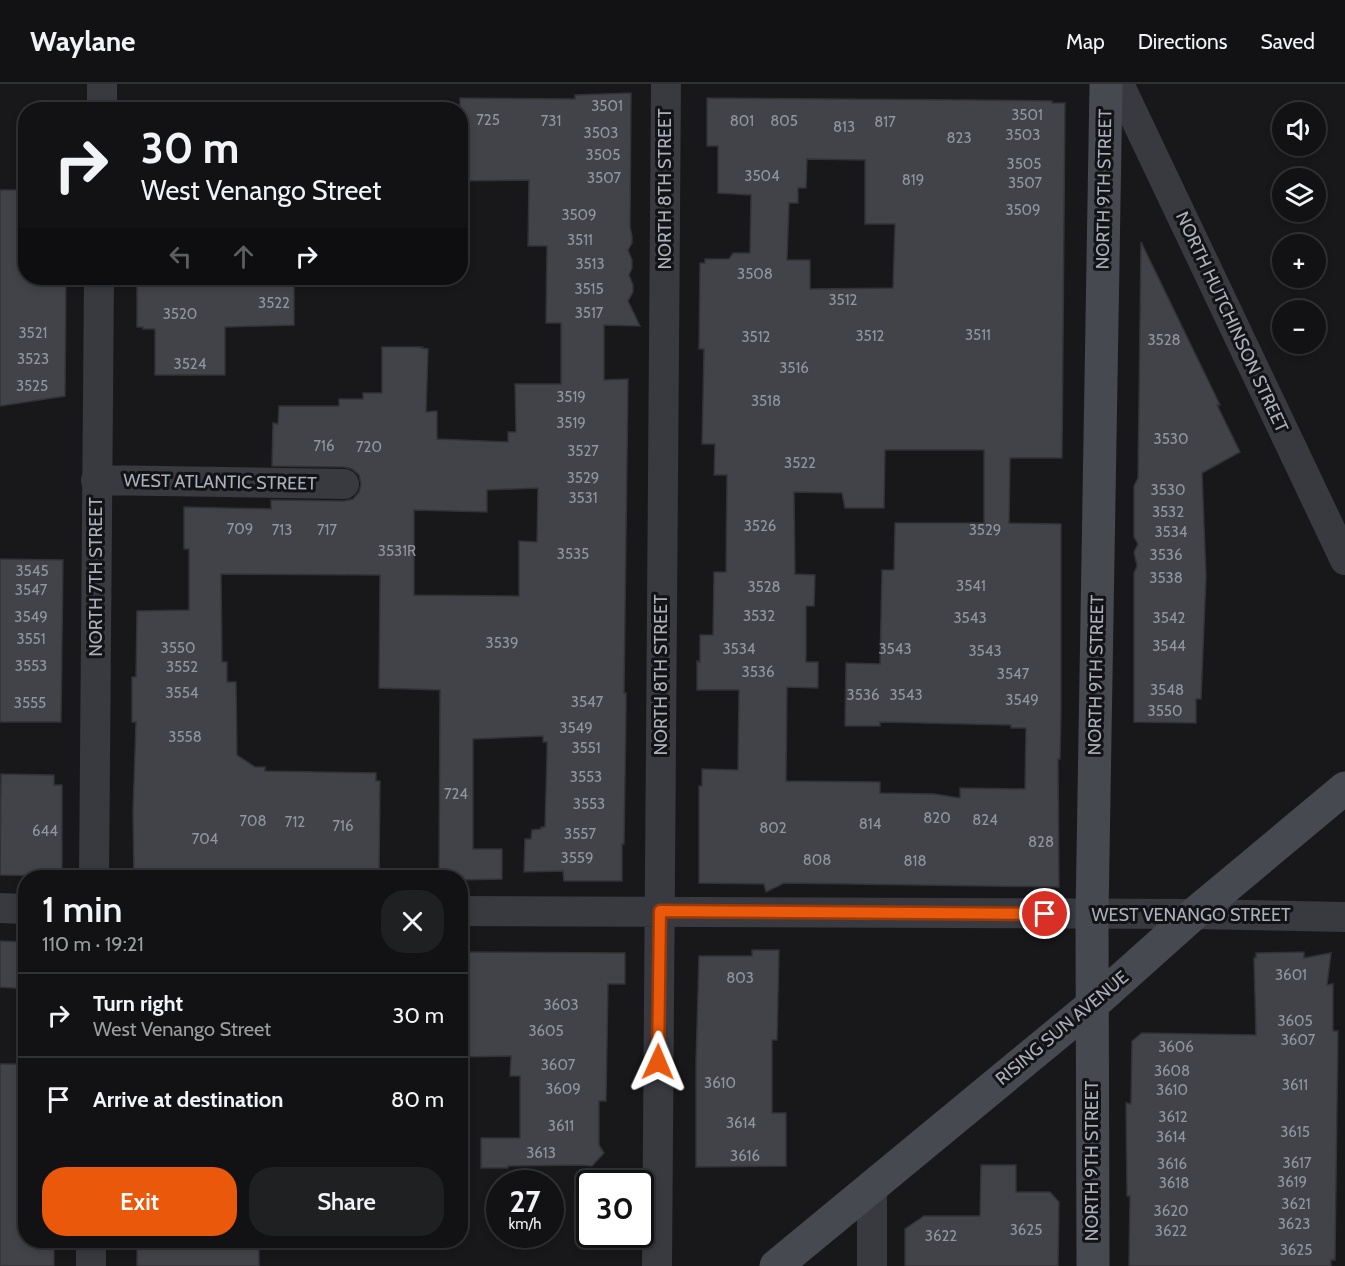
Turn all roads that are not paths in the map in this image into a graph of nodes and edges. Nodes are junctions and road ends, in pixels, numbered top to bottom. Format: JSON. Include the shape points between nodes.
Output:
{"nodes":[{"id":1,"x":102,"y":84,"type":"edge"},
{"id":2,"x":666,"y":84,"type":"edge"},
{"id":3,"x":1106,"y":84,"type":"edge"},
{"id":4,"x":1119,"y":84,"type":"edge"},
{"id":5,"x":102,"y":102,"type":"edge"},
{"id":6,"x":99,"y":285,"type":"edge"},
{"id":7,"x":96,"y":480,"type":"junction"},
{"id":8,"x":344,"y":484,"type":"dead end"},
{"id":9,"x":1345,"y":560,"type":"edge"},
{"id":10,"x":1345,"y":788,"type":"edge"},
{"id":11,"x":94,"y":870,"type":"edge"},
{"id":12,"x":0,"y":908,"type":"edge"},
{"id":13,"x":18,"y":909,"type":"edge"},
{"id":14,"x":468,"y":911,"type":"edge"},
{"id":15,"x":660,"y":911,"type":"junction"},
{"id":16,"x":1092,"y":914,"type":"junction"},
{"id":17,"x":1194,"y":914,"type":"junction"},
{"id":18,"x":1345,"y":917,"type":"edge"},
{"id":19,"x":1091,"y":1006,"type":"junction"},
{"id":20,"x":872,"y":1185,"type":"junction"},
{"id":21,"x":92,"y":1248,"type":"edge"},
{"id":22,"x":91,"y":1266,"type":"edge"},
{"id":23,"x":657,"y":1266,"type":"edge"},
{"id":24,"x":776,"y":1266,"type":"edge"},
{"id":25,"x":872,"y":1266,"type":"edge"},
{"id":26,"x":1093,"y":1266,"type":"edge"}],
"edges":[{"from":1,"to":5,"type":"street"},
{"from":2,"to":15,"type":"street","name":"NORTH 8TH STREET"},
{"from":3,"to":16,"type":"street","name":"NORTH 9TH STREET"},
{"from":4,"to":9,"type":"street","name":"NORTH HUTCHINSON STREET"},
{"from":6,"to":7,"type":"street","name":"NORTH 7TH STREET"},
{"from":7,"to":8,"type":"street","name":"WEST ATLANTIC STREET"},
{"from":7,"to":11,"type":"street","name":"NORTH 7TH STREET"},
{"from":10,"to":17,"type":"street","name":"RISING SUN AVENUE"},
{"from":12,"to":13,"type":"street"},
{"from":14,"to":15,"type":"street","name":"WEST VENANGO STREET"},
{"from":15,"to":16,"type":"street","name":"WEST VENANGO STREET"},
{"from":15,"to":23,"type":"street","name":"NORTH 8TH STREET"},
{"from":16,"to":17,"type":"street","name":"WEST VENANGO STREET"},
{"from":16,"to":19,"type":"street","name":"NORTH 9TH STREET"},
{"from":17,"to":18,"type":"street","name":"WEST VENANGO STREET"},
{"from":17,"to":19,"type":"street","name":"RISING SUN AVENUE"},
{"from":19,"to":20,"type":"street","name":"RISING SUN AVENUE"},
{"from":19,"to":26,"type":"street","name":"NORTH 9TH STREET"},
{"from":20,"to":24,"type":"street","name":"RISING SUN AVENUE"},
{"from":20,"to":25,"type":"street"},
{"from":21,"to":22,"type":"street"}]}
